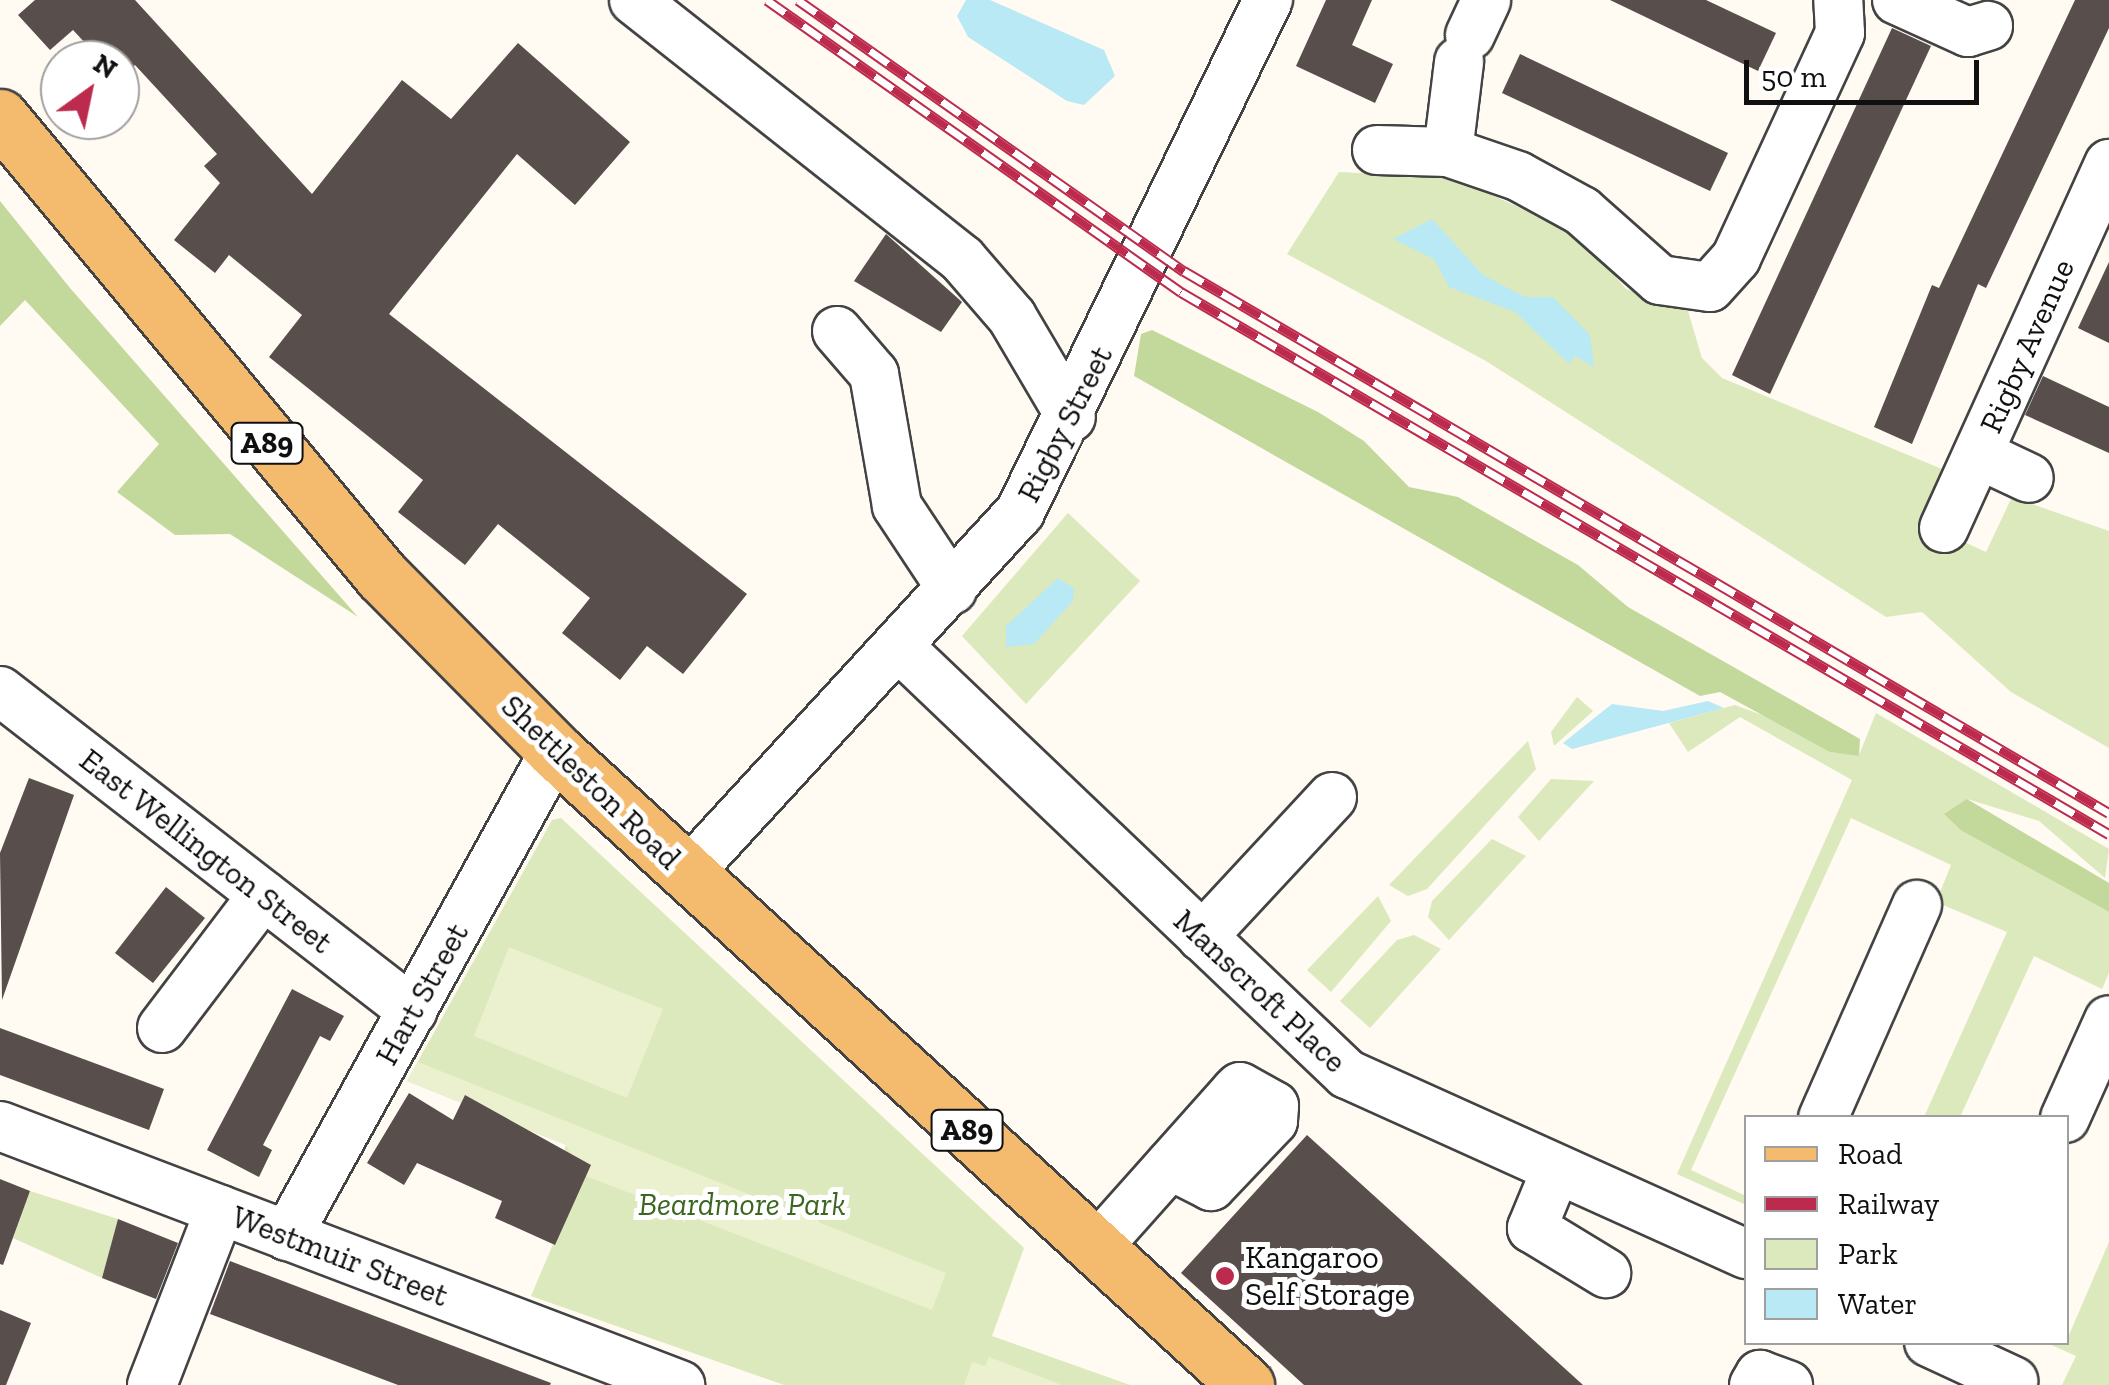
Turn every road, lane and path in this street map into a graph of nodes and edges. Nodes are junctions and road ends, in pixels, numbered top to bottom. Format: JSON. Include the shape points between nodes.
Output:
{"nodes":[{"id":1,"x":634,"y":0,"type":"edge"},
{"id":2,"x":1268,"y":0,"type":"edge"},
{"id":3,"x":1838,"y":0,"type":"edge"},
{"id":4,"x":1897,"y":0,"type":"edge"},
{"id":5,"x":1988,"y":26,"type":"dead end"},
{"id":6,"x":1472,"y":32,"type":"edge"},
{"id":7,"x":0,"y":117,"type":"edge"},
{"id":8,"x":1378,"y":150,"type":"dead end"},
{"id":9,"x":1448,"y":152,"type":"junction"},
{"id":10,"x":2109,"y":164,"type":"edge"},
{"id":11,"x":837,"y":331,"type":"dead end"},
{"id":12,"x":1071,"y":417,"type":"junction"},
{"id":13,"x":1978,"y":454,"type":"junction"},
{"id":14,"x":2028,"y":478,"type":"dead end"},
{"id":15,"x":1944,"y":528,"type":"dead end"},
{"id":16,"x":952,"y":589,"type":"junction"},
{"id":17,"x":898,"y":647,"type":"junction"},
{"id":18,"x":7,"y":711,"type":"edge"},
{"id":19,"x":555,"y":751,"type":"junction"},
{"id":20,"x":1332,"y":796,"type":"dead end"},
{"id":21,"x":688,"y":874,"type":"junction"},
{"id":22,"x":262,"y":895,"type":"junction"},
{"id":23,"x":1916,"y":906,"type":"dead end"},
{"id":24,"x":1202,"y":938,"type":"junction"},
{"id":25,"x":413,"y":1011,"type":"junction"},
{"id":26,"x":2109,"y":1020,"type":"edge"},
{"id":27,"x":162,"y":1028,"type":"dead end"},
{"id":28,"x":1824,"y":1115,"type":"edge"},
{"id":29,"x":2066,"y":1115,"type":"edge"},
{"id":30,"x":0,"y":1126,"type":"edge"},
{"id":31,"x":1170,"y":1165,"type":"dead end"},
{"id":32,"x":1556,"y":1170,"type":"junction"},
{"id":33,"x":220,"y":1210,"type":"junction"},
{"id":34,"x":287,"y":1236,"type":"junction"},
{"id":35,"x":1096,"y":1248,"type":"junction"},
{"id":36,"x":1744,"y":1253,"type":"edge"},
{"id":37,"x":1606,"y":1273,"type":"dead end"},
{"id":38,"x":1948,"y":1356,"type":"edge"},
{"id":39,"x":1752,"y":1359,"type":"edge"},
{"id":40,"x":632,"y":1376,"type":"edge"},
{"id":41,"x":2012,"y":1381,"type":"dead end"},
{"id":42,"x":152,"y":1385,"type":"edge"},
{"id":43,"x":680,"y":1385,"type":"edge"},
{"id":44,"x":1246,"y":1385,"type":"edge"},
{"id":45,"x":1788,"y":1385,"type":"edge"}],
"edges":[{"from":1,"to":12,"type":"street","via":[[962,259],[1012,317]]},
{"from":2,"to":12,"type":"street","name":"Rigby Street"},
{"from":3,"to":9,"type":"street","via":[[1840,33],[1736,258],[1710,287],[1660,280],[1556,194]]},
{"from":4,"to":5,"type":"street","via":[[1968,32]]},
{"from":6,"to":9,"type":"street"},
{"from":7,"to":19,"type":"main road","name":"Shettleston Road","number":"A89","via":[[330,516]]},
{"from":8,"to":9,"type":"street"},
{"from":10,"to":13,"type":"street","name":"Rigby Avenue"},
{"from":11,"to":16,"type":"street","via":[[874,374],[897,506]]},
{"from":12,"to":16,"type":"street","name":"Rigby Street","via":[[1020,512]]},
{"from":13,"to":14,"type":"street"},
{"from":13,"to":15,"type":"street","name":"Rigby Avenue"},
{"from":16,"to":17,"type":"street","name":"Rigby Street"},
{"from":17,"to":21,"type":"street","name":"Rigby Street"},
{"from":17,"to":24,"type":"street","name":"Manscroft Place"},
{"from":18,"to":22,"type":"street","name":"East Wellington Street"},
{"from":19,"to":21,"type":"main road","name":"Shettleston Road","number":"A89"},
{"from":19,"to":25,"type":"street","name":"Hart Street"},
{"from":20,"to":24,"type":"street"},
{"from":21,"to":35,"type":"main road","name":"Shettleston Road","number":"A89"},
{"from":22,"to":25,"type":"street","name":"East Wellington Street"},
{"from":22,"to":27,"type":"street"},
{"from":23,"to":28,"type":"street"},
{"from":24,"to":32,"type":"street","name":"Manscroft Place","via":[[1347,1074]]},
{"from":25,"to":34,"type":"street","name":"Hart Street"},
{"from":26,"to":29,"type":"street"},
{"from":30,"to":33,"type":"street","name":"Westmuir Street"},
{"from":31,"to":35,"type":"street","via":[[1211,1186],[1273,1122],[1274,1106],[1240,1087],[1235,1092]]},
{"from":32,"to":36,"type":"street","name":"Manscroft Place"},
{"from":32,"to":37,"type":"street","via":[[1532,1228]]},
{"from":33,"to":34,"type":"street","name":"Westmuir Street"},
{"from":33,"to":42,"type":"street"},
{"from":34,"to":40,"type":"street","name":"Westmuir Street"},
{"from":35,"to":44,"type":"main road","name":"Shettleston Road","number":"A89"},
{"from":38,"to":41,"type":"street"},
{"from":39,"to":45,"type":"street","via":[[1764,1375]]},
{"from":40,"to":43,"type":"street","name":"Westmuir Street"}]}
